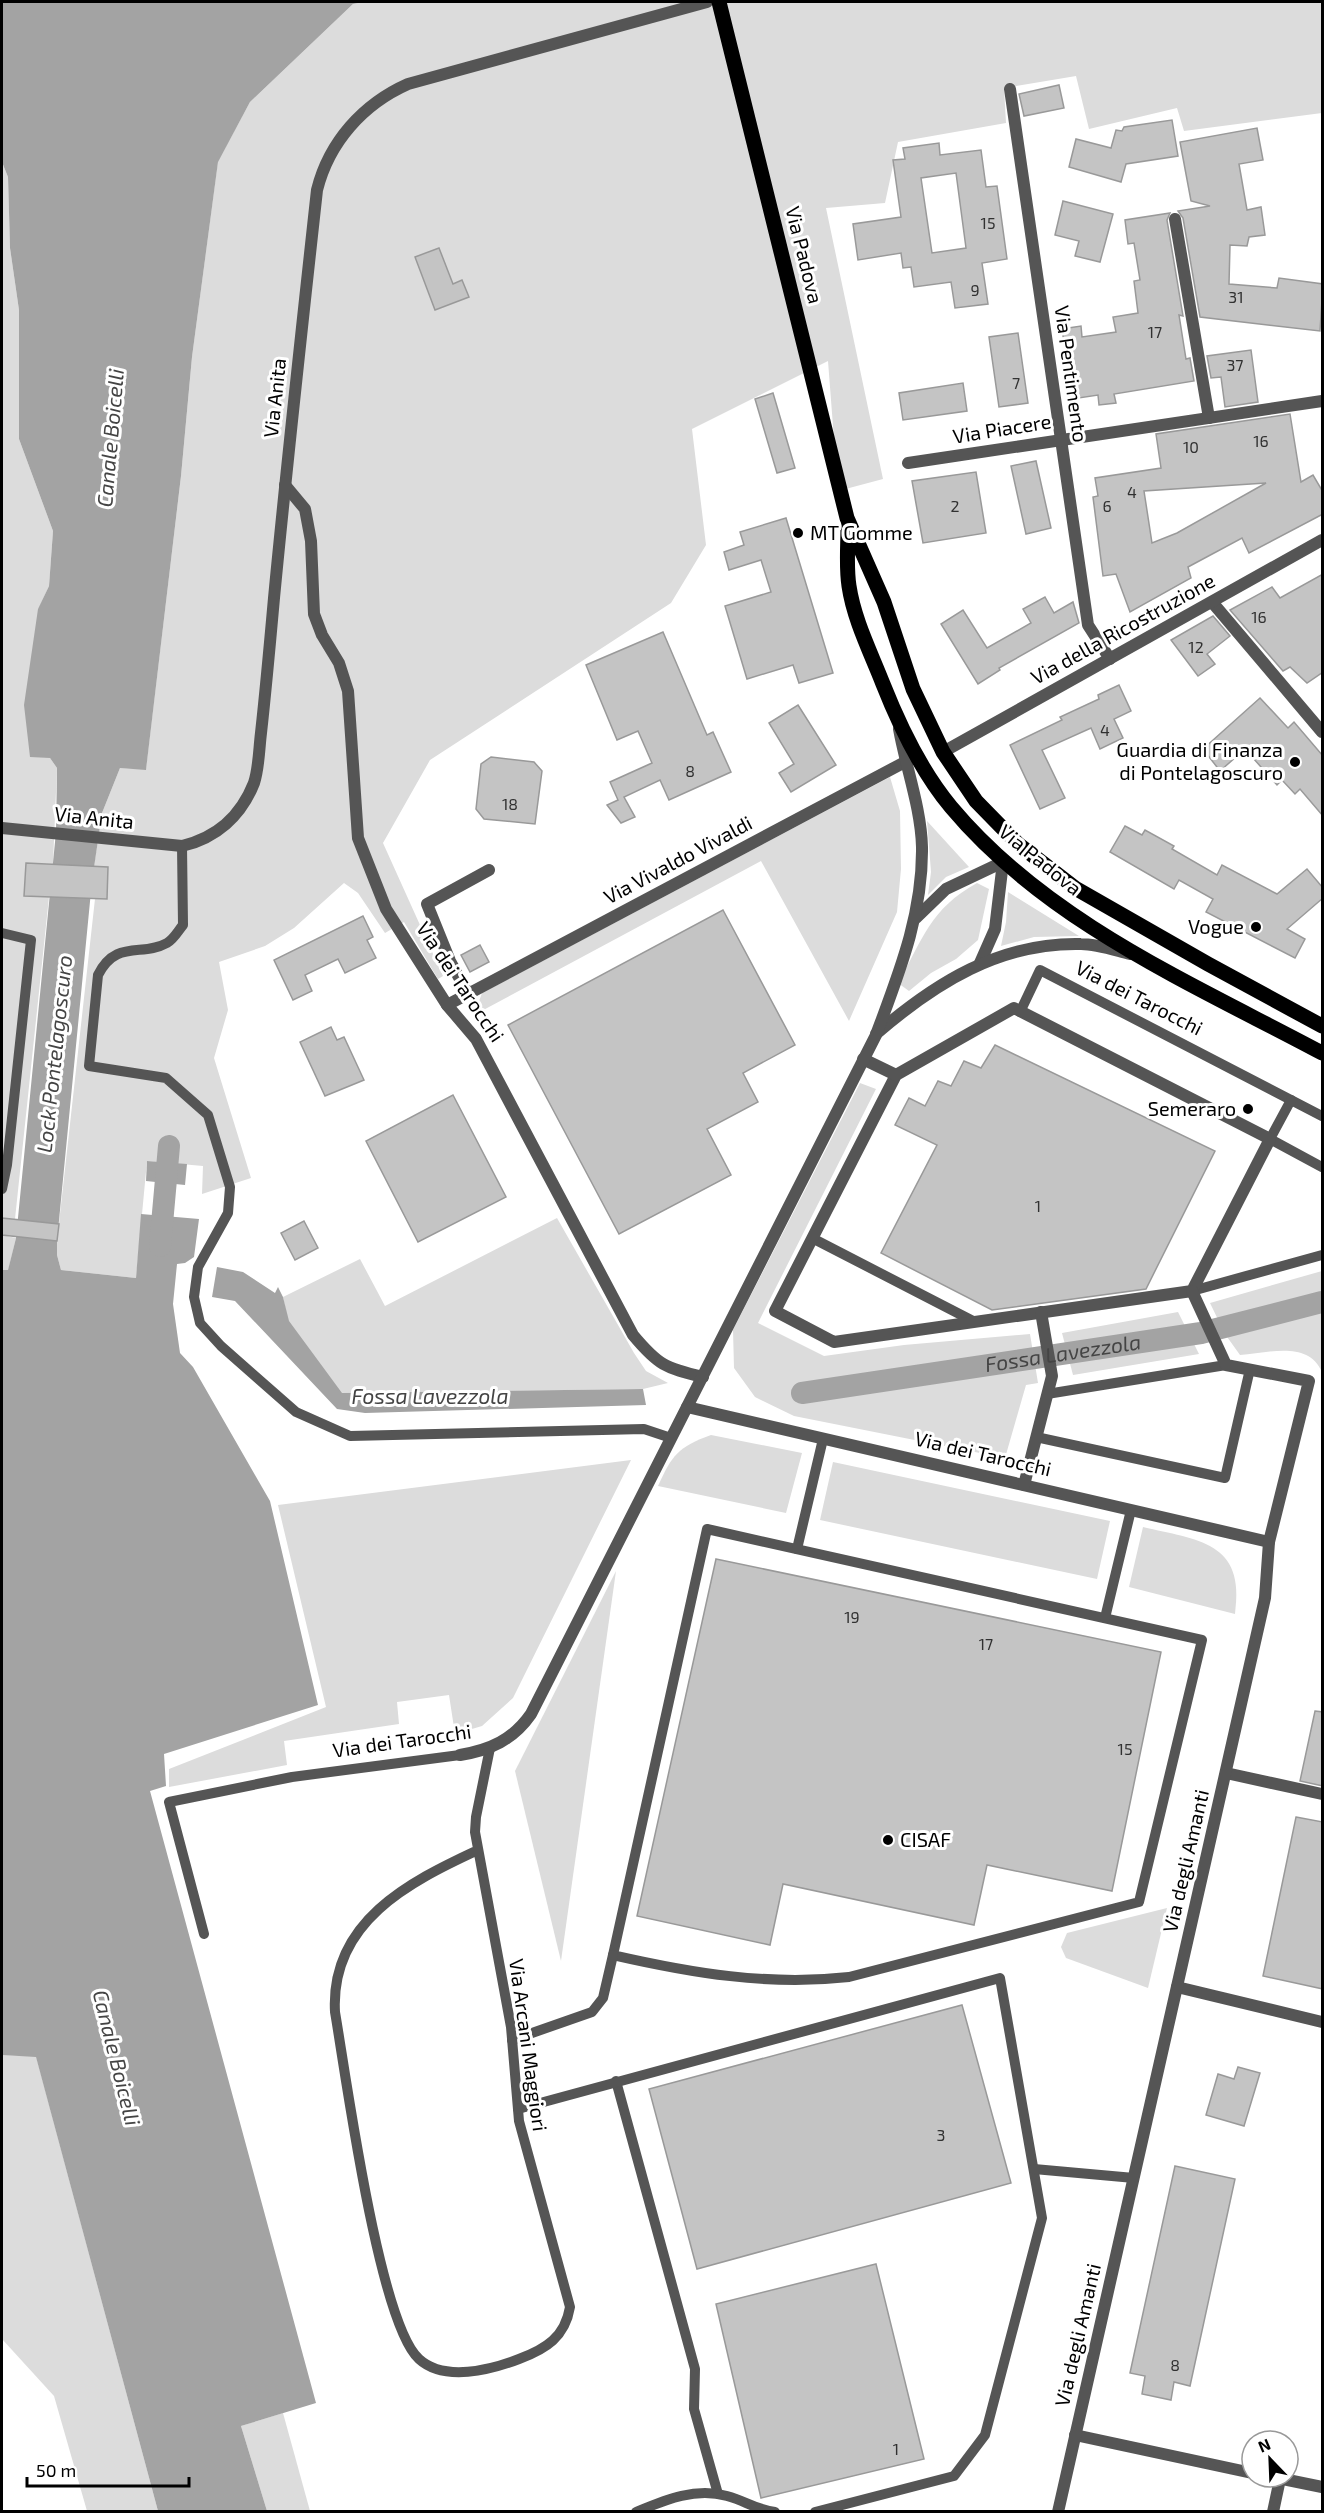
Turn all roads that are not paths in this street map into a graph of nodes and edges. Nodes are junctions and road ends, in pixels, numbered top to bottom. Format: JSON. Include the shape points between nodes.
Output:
{"nodes":[{"id":1,"x":707,"y":2,"type":"edge"},
{"id":2,"x":719,"y":2,"type":"edge"},
{"id":3,"x":1010,"y":89,"type":"dead end"},
{"id":4,"x":1175,"y":219,"type":"dead end"},
{"id":5,"x":1323,"y":401,"type":"edge"},
{"id":6,"x":1209,"y":418,"type":"junction"},
{"id":7,"x":1061,"y":440,"type":"junction"},
{"id":8,"x":908,"y":463,"type":"dead end"},
{"id":9,"x":285,"y":485,"type":"junction"},
{"id":10,"x":847,"y":518,"type":"junction"},
{"id":11,"x":1323,"y":540,"type":"edge"},
{"id":12,"x":1212,"y":602,"type":"junction"},
{"id":13,"x":1110,"y":659,"type":"junction"},
{"id":14,"x":1323,"y":732,"type":"edge"},
{"id":15,"x":943,"y":752,"type":"junction"},
{"id":16,"x":912,"y":760,"type":"junction"},
{"id":17,"x":2,"y":828,"type":"edge"},
{"id":18,"x":1018,"y":844,"type":"junction"},
{"id":19,"x":182,"y":846,"type":"junction"},
{"id":20,"x":1003,"y":862,"type":"junction"},
{"id":21,"x":489,"y":870,"type":"dead end"},
{"id":22,"x":916,"y":918,"type":"junction"},
{"id":23,"x":2,"y":933,"type":"edge"},
{"id":24,"x":1142,"y":956,"type":"junction"},
{"id":25,"x":980,"y":963,"type":"junction"},
{"id":26,"x":468,"y":994,"type":"junction"},
{"id":27,"x":447,"y":1005,"type":"junction"},
{"id":28,"x":1020,"y":1012,"type":"junction"},
{"id":29,"x":1323,"y":1026,"type":"edge"},
{"id":30,"x":876,"y":1035,"type":"junction"},
{"id":31,"x":1323,"y":1053,"type":"edge"},
{"id":32,"x":863,"y":1059,"type":"junction"},
{"id":33,"x":896,"y":1075,"type":"junction"},
{"id":34,"x":1291,"y":1100,"type":"junction"},
{"id":35,"x":1323,"y":1116,"type":"edge"},
{"id":36,"x":1270,"y":1139,"type":"junction"},
{"id":37,"x":1323,"y":1167,"type":"edge"},
{"id":38,"x":2,"y":1189,"type":"edge"},
{"id":39,"x":812,"y":1238,"type":"junction"},
{"id":40,"x":1323,"y":1255,"type":"edge"},
{"id":41,"x":1191,"y":1291,"type":"junction"},
{"id":42,"x":1041,"y":1312,"type":"junction"},
{"id":43,"x":975,"y":1322,"type":"junction"},
{"id":44,"x":1226,"y":1365,"type":"junction"},
{"id":45,"x":1250,"y":1369,"type":"junction"},
{"id":46,"x":703,"y":1377,"type":"junction"},
{"id":47,"x":1047,"y":1394,"type":"junction"},
{"id":48,"x":687,"y":1407,"type":"junction"},
{"id":49,"x":1036,"y":1437,"type":"junction"},
{"id":50,"x":671,"y":1438,"type":"junction"},
{"id":51,"x":823,"y":1439,"type":"junction"},
{"id":52,"x":1023,"y":1485,"type":"junction"},
{"id":53,"x":1131,"y":1510,"type":"junction"},
{"id":54,"x":1269,"y":1542,"type":"junction"},
{"id":55,"x":797,"y":1549,"type":"junction"},
{"id":56,"x":1105,"y":1618,"type":"junction"},
{"id":57,"x":490,"y":1748,"type":"junction"},
{"id":58,"x":460,"y":1755,"type":"joint"},
{"id":59,"x":1226,"y":1773,"type":"junction"},
{"id":60,"x":1323,"y":1794,"type":"edge"},
{"id":61,"x":478,"y":1850,"type":"junction"},
{"id":62,"x":204,"y":1934,"type":"dead end"},
{"id":63,"x":613,"y":1954,"type":"junction"},
{"id":64,"x":1177,"y":1988,"type":"junction"},
{"id":65,"x":1323,"y":2022,"type":"edge"},
{"id":66,"x":513,"y":2040,"type":"junction"},
{"id":67,"x":616,"y":2081,"type":"junction"},
{"id":68,"x":518,"y":2109,"type":"junction"},
{"id":69,"x":1034,"y":2169,"type":"junction"},
{"id":70,"x":1134,"y":2178,"type":"junction"},
{"id":71,"x":1075,"y":2434,"type":"junction"},
{"id":72,"x":1240,"y":2470,"type":"edge"},
{"id":73,"x":1300,"y":2483,"type":"edge"},
{"id":74,"x":1323,"y":2487,"type":"edge"},
{"id":75,"x":1275,"y":2489,"type":"edge"},
{"id":76,"x":718,"y":2494,"type":"junction"},
{"id":77,"x":636,"y":2511,"type":"edge"},
{"id":78,"x":775,"y":2511,"type":"edge"},
{"id":79,"x":815,"y":2511,"type":"edge"},
{"id":80,"x":1058,"y":2511,"type":"edge"},
{"id":81,"x":1273,"y":2511,"type":"edge"}],
"edges":[{"from":1,"to":9,"type":"street","name":"Via Anita","via":[[408,84],[378,99],[354,122],[327,161],[318,190]]},
{"from":2,"to":10,"type":"main road","name":"Via Padova"},
{"from":3,"to":7,"type":"street","name":"Via Pentimento"},
{"from":4,"to":6,"type":"street"},
{"from":5,"to":6,"type":"street","name":"Via Piacere"},
{"from":6,"to":7,"type":"street","name":"Via Piacere"},
{"from":7,"to":8,"type":"street","name":"Via Piacere"},
{"from":7,"to":13,"type":"street","name":"Via Pentimento","via":[[1088,626]]},
{"from":9,"to":19,"type":"street","name":"Via Anita","via":[[255,780],[240,808],[216,833],[202,842]]},
{"from":9,"to":27,"type":"street","name":"Via dei Tarocchi","via":[[305,509],[311,541],[314,614],[339,663],[348,691],[358,838],[386,909]]},
{"from":10,"to":15,"type":"main road","name":"Via Padova","via":[[884,602],[913,689]]},
{"from":10,"to":16,"type":"main road","name":"Via Padova","via":[[849,586],[860,626]]},
{"from":11,"to":12,"type":"street","name":"Via della Ricostruzione"},
{"from":12,"to":13,"type":"street","name":"Via della Ricostruzione"},
{"from":12,"to":14,"type":"street"},
{"from":13,"to":15,"type":"street","name":"Via della Ricostruzione"},
{"from":15,"to":16,"type":"main road"},
{"from":15,"to":18,"type":"main road","name":"Via Padova","via":[[976,801]]},
{"from":16,"to":20,"type":"main road","name":"Via Padova"},
{"from":16,"to":22,"type":"street","name":"Via dei Tarocchi","via":[[922,846]]},
{"from":16,"to":26,"type":"street","name":"Via Vivaldo Vivaldi"},
{"from":17,"to":19,"type":"street","name":"Via Anita"},
{"from":18,"to":20,"type":"main road","name":"Via dei Tarocchi"},
{"from":18,"to":29,"type":"main road","name":"Via Padova","via":[[1074,888]]},
{"from":19,"to":50,"type":"lane","via":[[183,925],[166,944],[126,951],[103,965],[98,975],[89,1066],[166,1078],[208,1115],[230,1187],[228,1213],[198,1267],[194,1297],[200,1323],[220,1346],[296,1412],[350,1436],[644,1429]]},
{"from":20,"to":22,"type":"street","name":"Via dei Tarocchi","via":[[946,889]]},
{"from":20,"to":24,"type":"main road","name":"Via Padova","via":[[1080,919]]},
{"from":20,"to":25,"type":"street","via":[[995,928]]},
{"from":21,"to":26,"type":"street","via":[[427,904]]},
{"from":22,"to":30,"type":"street","name":"Via dei Tarocchi"},
{"from":23,"to":38,"type":"lane","via":[[31,940]]},
{"from":24,"to":25,"type":"street","name":"Via dei Tarocchi","via":[[1072,944],[1038,946]]},
{"from":24,"to":31,"type":"main road","name":"Via Padova"},
{"from":25,"to":30,"type":"street","name":"Via dei Tarocchi","via":[[935,988]]},
{"from":26,"to":27,"type":"street","name":"Via Vivaldo Vivaldi"},
{"from":27,"to":46,"type":"street","name":"Via dei Tarocchi","via":[[476,1039],[633,1335],[667,1368]]},
{"from":28,"to":33,"type":"street","via":[[1014,1008]]},
{"from":28,"to":34,"type":"lane","name":"Via dei Tarocchi","via":[[1040,970]]},
{"from":28,"to":36,"type":"street"},
{"from":30,"to":32,"type":"street","name":"Via dei Tarocchi"},
{"from":32,"to":33,"type":"street"},
{"from":32,"to":46,"type":"street","name":"Via dei Tarocchi"},
{"from":33,"to":39,"type":"street"},
{"from":34,"to":35,"type":"lane","name":"Via dei Tarocchi"},
{"from":34,"to":36,"type":"lane"},
{"from":36,"to":37,"type":"lane"},
{"from":36,"to":41,"type":"street"},
{"from":39,"to":43,"type":"lane"},
{"from":39,"to":43,"type":"street","via":[[775,1311],[834,1342]]},
{"from":40,"to":41,"type":"lane"},
{"from":41,"to":42,"type":"street"},
{"from":41,"to":44,"type":"street"},
{"from":42,"to":43,"type":"street"},
{"from":42,"to":47,"type":"street","via":[[1052,1376]]},
{"from":44,"to":45,"type":"street","name":"Via degli Amanti"},
{"from":44,"to":47,"type":"lane"},
{"from":45,"to":49,"type":"lane","via":[[1225,1478]]},
{"from":45,"to":54,"type":"street","name":"Via degli Amanti","via":[[1309,1381]]},
{"from":46,"to":48,"type":"street","name":"Via dei Tarocchi"},
{"from":47,"to":49,"type":"street"},
{"from":48,"to":50,"type":"street","name":"Via dei Tarocchi"},
{"from":48,"to":51,"type":"street","name":"Via dei Tarocchi"},
{"from":49,"to":52,"type":"street"},
{"from":50,"to":57,"type":"street","name":"Via dei Tarocchi","via":[[531,1714],[512,1735]]},
{"from":51,"to":52,"type":"street","name":"Via dei Tarocchi"},
{"from":51,"to":55,"type":"lane"},
{"from":52,"to":53,"type":"street","name":"Via dei Tarocchi"},
{"from":53,"to":54,"type":"street","name":"Via dei Tarocchi"},
{"from":53,"to":56,"type":"lane"},
{"from":54,"to":59,"type":"street","name":"Via degli Amanti","via":[[1265,1598]]},
{"from":55,"to":56,"type":"lane"},
{"from":55,"to":63,"type":"lane","via":[[707,1529]]},
{"from":56,"to":63,"type":"lane","via":[[1202,1640],[1138,1902],[849,1977],[816,1981],[736,1978]]},
{"from":57,"to":58,"type":"street","name":"Via dei Tarocchi"},
{"from":57,"to":61,"type":"lane","name":"Via Arcani Maggiori","via":[[476,1817]]},
{"from":58,"to":62,"type":"lane","name":"Via dei Tarocchi","via":[[292,1777],[169,1802]]},
{"from":59,"to":60,"type":"street"},
{"from":59,"to":64,"type":"street","name":"Via degli Amanti"},
{"from":61,"to":66,"type":"lane","name":"Via Arcani Maggiori"},
{"from":61,"to":68,"type":"lane","name":"Via Arcani Maggiori","via":[[412,1883],[378,1908],[351,1945],[337,1979],[335,2012],[371,2217],[403,2336],[420,2361],[433,2367],[459,2372],[491,2367],[534,2353],[560,2336],[567,2322],[570,2307],[524,2144]]},
{"from":63,"to":66,"type":"lane","via":[[603,1998],[592,2012]]},
{"from":64,"to":65,"type":"street"},
{"from":64,"to":70,"type":"street","name":"Via degli Amanti"},
{"from":66,"to":68,"type":"lane","name":"Via Arcani Maggiori"},
{"from":67,"to":68,"type":"lane"},
{"from":67,"to":69,"type":"lane","via":[[1000,1978]]},
{"from":67,"to":76,"type":"lane","via":[[695,2369],[694,2409]]},
{"from":69,"to":70,"type":"lane"},
{"from":69,"to":79,"type":"lane","via":[[1042,2217],[985,2435],[954,2476]]},
{"from":70,"to":71,"type":"street","name":"Via degli Amanti"},
{"from":71,"to":72,"type":"street"},
{"from":71,"to":80,"type":"street","name":"Via degli Amanti"},
{"from":73,"to":74,"type":"street"},
{"from":75,"to":81,"type":"street"},
{"from":76,"to":77,"type":"lane","via":[[688,2494]]},
{"from":76,"to":78,"type":"lane","via":[[755,2509]]}]}
